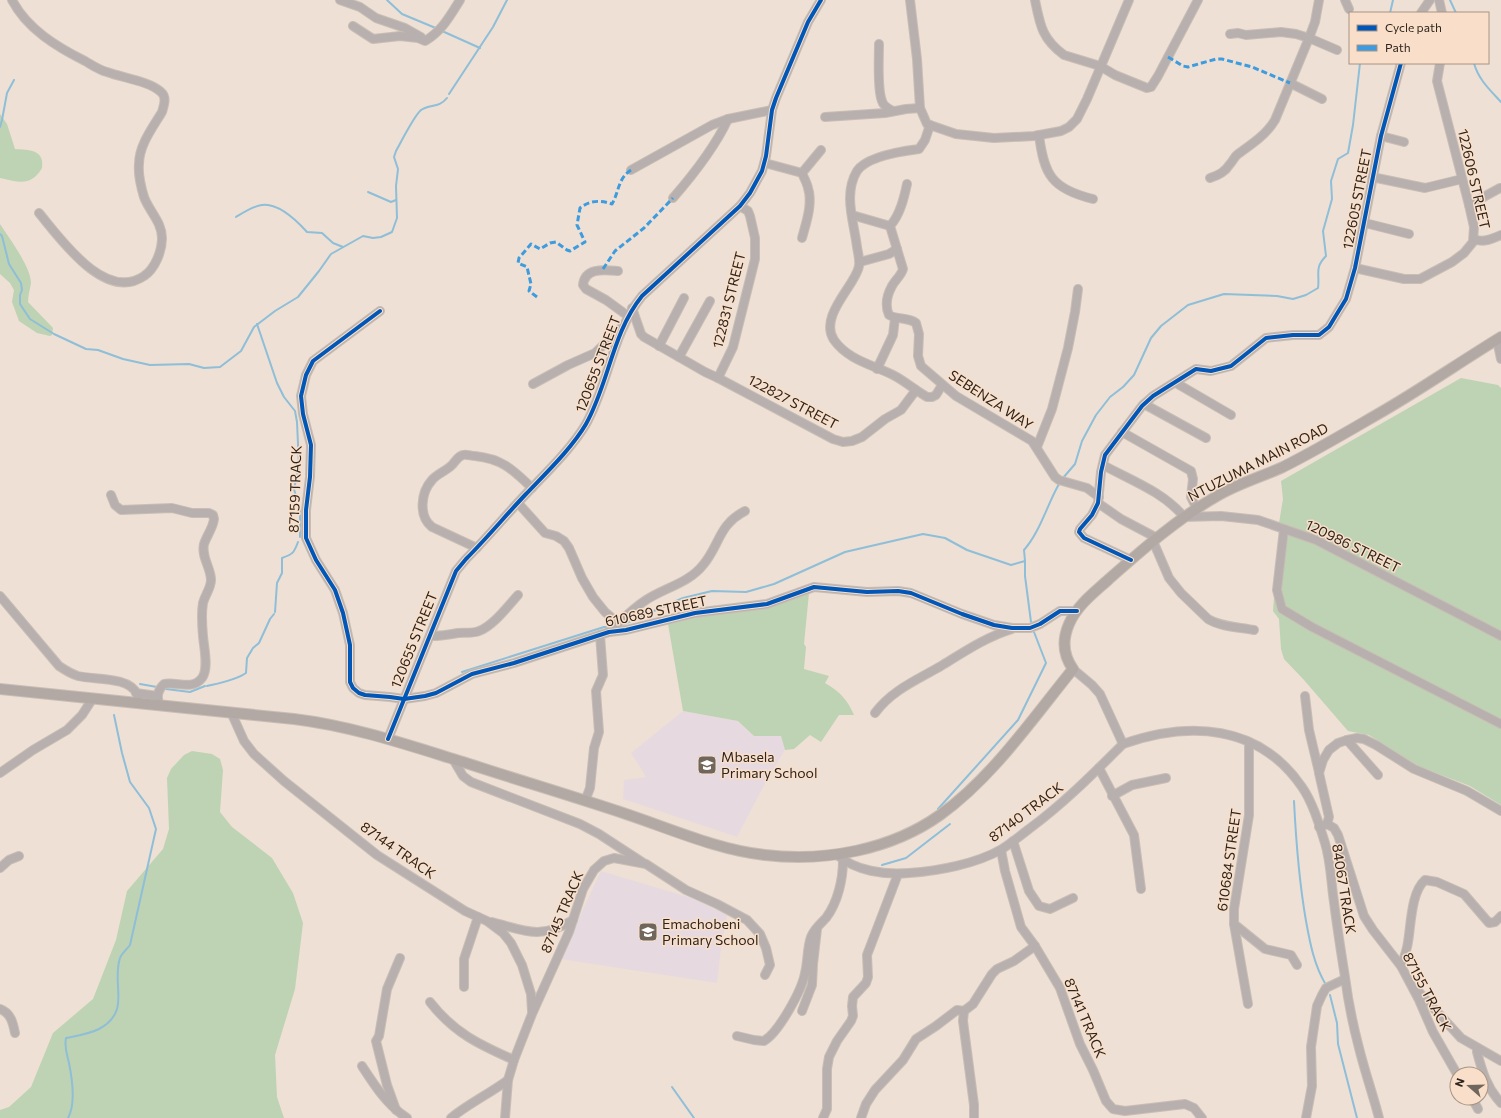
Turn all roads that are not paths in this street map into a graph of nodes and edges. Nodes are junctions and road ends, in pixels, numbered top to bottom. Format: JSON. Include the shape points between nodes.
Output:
{"nodes":[{"id":1,"x":12,"y":0,"type":"edge"},
{"id":2,"x":340,"y":0,"type":"edge"},
{"id":3,"x":460,"y":0,"type":"edge"},
{"id":4,"x":821,"y":0,"type":"edge"},
{"id":5,"x":910,"y":0,"type":"edge"},
{"id":6,"x":1035,"y":0,"type":"edge"},
{"id":7,"x":1129,"y":0,"type":"edge"},
{"id":8,"x":1198,"y":0,"type":"edge"},
{"id":9,"x":1319,"y":0,"type":"edge"},
{"id":10,"x":1345,"y":0,"type":"edge"},
{"id":11,"x":1430,"y":0,"type":"edge"},
{"id":12,"x":1439,"y":0,"type":"edge"},
{"id":13,"x":1349,"y":9,"type":"dead end"},
{"id":14,"x":1422,"y":12,"type":"edge"},
{"id":15,"x":1442,"y":12,"type":"edge"},
{"id":16,"x":353,"y":26,"type":"dead end"},
{"id":17,"x":1230,"y":34,"type":"dead end"},
{"id":18,"x":1309,"y":38,"type":"junction"},
{"id":19,"x":427,"y":40,"type":"junction"},
{"id":20,"x":879,"y":44,"type":"dead end"},
{"id":21,"x":1337,"y":50,"type":"dead end"},
{"id":22,"x":1401,"y":64,"type":"edge"},
{"id":23,"x":1440,"y":64,"type":"edge"},
{"id":24,"x":1100,"y":66,"type":"junction"},
{"id":25,"x":1290,"y":83,"type":"junction"},
{"id":26,"x":1322,"y":98,"type":"dead end"},
{"id":27,"x":920,"y":108,"type":"junction"},
{"id":28,"x":772,"y":110,"type":"junction"},
{"id":29,"x":893,"y":111,"type":"junction"},
{"id":30,"x":825,"y":117,"type":"dead end"},
{"id":31,"x":728,"y":119,"type":"junction"},
{"id":32,"x":930,"y":125,"type":"junction"},
{"id":33,"x":1040,"y":135,"type":"junction"},
{"id":34,"x":1381,"y":136,"type":"junction"},
{"id":35,"x":1404,"y":142,"type":"dead end"},
{"id":36,"x":821,"y":150,"type":"dead end"},
{"id":37,"x":764,"y":163,"type":"junction"},
{"id":38,"x":631,"y":170,"type":"dead end"},
{"id":39,"x":802,"y":173,"type":"junction"},
{"id":40,"x":1372,"y":177,"type":"junction"},
{"id":41,"x":1210,"y":178,"type":"dead end"},
{"id":42,"x":1462,"y":179,"type":"junction"},
{"id":43,"x":907,"y":184,"type":"dead end"},
{"id":44,"x":1500,"y":188,"type":"edge"},
{"id":45,"x":673,"y":198,"type":"dead end"},
{"id":46,"x":1093,"y":199,"type":"dead end"},
{"id":47,"x":1469,"y":204,"type":"junction"},
{"id":48,"x":740,"y":206,"type":"junction"},
{"id":49,"x":39,"y":213,"type":"dead end"},
{"id":50,"x":852,"y":215,"type":"junction"},
{"id":51,"x":1365,"y":223,"type":"junction"},
{"id":52,"x":890,"y":226,"type":"junction"},
{"id":53,"x":1409,"y":234,"type":"dead end"},
{"id":54,"x":1501,"y":235,"type":"edge"},
{"id":55,"x":802,"y":238,"type":"dead end"},
{"id":56,"x":1474,"y":239,"type":"junction"},
{"id":57,"x":896,"y":249,"type":"junction"},
{"id":58,"x":860,"y":262,"type":"junction"},
{"id":59,"x":1355,"y":268,"type":"junction"},
{"id":60,"x":618,"y":271,"type":"dead end"},
{"id":61,"x":1078,"y":289,"type":"dead end"},
{"id":62,"x":684,"y":298,"type":"dead end"},
{"id":63,"x":710,"y":301,"type":"dead end"},
{"id":64,"x":632,"y":308,"type":"junction"},
{"id":65,"x":380,"y":311,"type":"dead end"},
{"id":66,"x":628,"y":316,"type":"junction"},
{"id":67,"x":896,"y":318,"type":"junction"},
{"id":68,"x":623,"y":326,"type":"junction"},
{"id":69,"x":1499,"y":338,"type":"edge"},
{"id":70,"x":659,"y":346,"type":"junction"},
{"id":71,"x":679,"y":357,"type":"junction"},
{"id":72,"x":1501,"y":359,"type":"edge"},
{"id":73,"x":877,"y":369,"type":"junction"},
{"id":74,"x":718,"y":378,"type":"junction"},
{"id":75,"x":1176,"y":383,"type":"junction"},
{"id":76,"x":533,"y":384,"type":"dead end"},
{"id":77,"x":942,"y":385,"type":"junction"},
{"id":78,"x":916,"y":390,"type":"junction"},
{"id":79,"x":1144,"y":404,"type":"junction"},
{"id":80,"x":1231,"y":415,"type":"dead end"},
{"id":81,"x":1122,"y":432,"type":"junction"},
{"id":82,"x":1206,"y":438,"type":"dead end"},
{"id":83,"x":1037,"y":448,"type":"junction"},
{"id":84,"x":1103,"y":465,"type":"junction"},
{"id":85,"x":532,"y":488,"type":"junction"},
{"id":86,"x":111,"y":496,"type":"dead end"},
{"id":87,"x":1098,"y":500,"type":"junction"},
{"id":88,"x":518,"y":503,"type":"junction"},
{"id":89,"x":1197,"y":509,"type":"junction"},
{"id":90,"x":745,"y":510,"type":"dead end"},
{"id":91,"x":1184,"y":517,"type":"junction"},
{"id":92,"x":1284,"y":529,"type":"junction"},
{"id":93,"x":1155,"y":540,"type":"junction"},
{"id":94,"x":478,"y":548,"type":"junction"},
{"id":95,"x":1130,"y":560,"type":"junction"},
{"id":96,"x":518,"y":595,"type":"dead end"},
{"id":97,"x":0,"y":596,"type":"edge"},
{"id":98,"x":1077,"y":611,"type":"junction"},
{"id":99,"x":618,"y":623,"type":"junction"},
{"id":100,"x":1012,"y":628,"type":"junction"},
{"id":101,"x":1254,"y":630,"type":"dead end"},
{"id":102,"x":609,"y":632,"type":"junction"},
{"id":103,"x":600,"y":635,"type":"junction"},
{"id":104,"x":430,"y":636,"type":"junction"},
{"id":105,"x":1501,"y":636,"type":"edge"},
{"id":106,"x":1073,"y":669,"type":"junction"},
{"id":107,"x":0,"y":689,"type":"edge"},
{"id":108,"x":1305,"y":696,"type":"dead end"},
{"id":109,"x":93,"y":698,"type":"junction"},
{"id":110,"x":138,"y":698,"type":"junction"},
{"id":111,"x":404,"y":699,"type":"junction"},
{"id":112,"x":158,"y":700,"type":"junction"},
{"id":113,"x":232,"y":712,"type":"junction"},
{"id":114,"x":875,"y":713,"type":"dead end"},
{"id":115,"x":1501,"y":724,"type":"edge"},
{"id":116,"x":388,"y":739,"type":"junction"},
{"id":117,"x":1347,"y":740,"type":"junction"},
{"id":118,"x":1249,"y":742,"type":"junction"},
{"id":119,"x":1123,"y":744,"type":"junction"},
{"id":120,"x":454,"y":759,"type":"junction"},
{"id":121,"x":1099,"y":768,"type":"junction"},
{"id":122,"x":0,"y":773,"type":"edge"},
{"id":123,"x":1319,"y":773,"type":"junction"},
{"id":124,"x":1378,"y":775,"type":"dead end"},
{"id":125,"x":1166,"y":778,"type":"dead end"},
{"id":126,"x":1112,"y":796,"type":"junction"},
{"id":127,"x":585,"y":801,"type":"junction"},
{"id":128,"x":1501,"y":811,"type":"edge"},
{"id":129,"x":1323,"y":826,"type":"junction"},
{"id":130,"x":1013,"y":841,"type":"junction"},
{"id":131,"x":1001,"y":850,"type":"junction"},
{"id":132,"x":19,"y":856,"type":"dead end"},
{"id":133,"x":840,"y":857,"type":"junction"},
{"id":134,"x":646,"y":864,"type":"junction"},
{"id":135,"x":0,"y":868,"type":"edge"},
{"id":136,"x":898,"y":874,"type":"junction"},
{"id":137,"x":1141,"y":889,"type":"dead end"},
{"id":138,"x":1073,"y":898,"type":"dead end"},
{"id":139,"x":1501,"y":916,"type":"edge"},
{"id":140,"x":478,"y":917,"type":"junction"},
{"id":141,"x":573,"y":920,"type":"junction"},
{"id":142,"x":487,"y":921,"type":"junction"},
{"id":143,"x":1234,"y":924,"type":"junction"},
{"id":144,"x":818,"y":926,"type":"junction"},
{"id":145,"x":1035,"y":946,"type":"junction"},
{"id":146,"x":400,"y":958,"type":"dead end"},
{"id":147,"x":1297,"y":965,"type":"dead end"},
{"id":148,"x":1402,"y":966,"type":"junction"},
{"id":149,"x":766,"y":975,"type":"dead end"},
{"id":150,"x":1345,"y":978,"type":"junction"},
{"id":151,"x":1410,"y":981,"type":"junction"},
{"id":152,"x":464,"y":987,"type":"dead end"},
{"id":153,"x":430,"y":1002,"type":"dead end"},
{"id":154,"x":1248,"y":1004,"type":"dead end"},
{"id":155,"x":0,"y":1009,"type":"edge"},
{"id":156,"x":802,"y":1011,"type":"dead end"},
{"id":157,"x":964,"y":1011,"type":"junction"},
{"id":158,"x":532,"y":1014,"type":"junction"},
{"id":159,"x":15,"y":1033,"type":"dead end"},
{"id":160,"x":737,"y":1036,"type":"dead end"},
{"id":161,"x":1477,"y":1048,"type":"junction"},
{"id":162,"x":514,"y":1060,"type":"junction"},
{"id":163,"x":1501,"y":1061,"type":"edge"},
{"id":164,"x":362,"y":1066,"type":"dead end"},
{"id":165,"x":1452,"y":1066,"type":"edge"},
{"id":166,"x":508,"y":1080,"type":"junction"},
{"id":167,"x":1501,"y":1103,"type":"edge"},
{"id":168,"x":1476,"y":1106,"type":"edge"},
{"id":169,"x":1478,"y":1109,"type":"dead end"},
{"id":170,"x":396,"y":1110,"type":"junction"},
{"id":171,"x":407,"y":1118,"type":"edge"},
{"id":172,"x":450,"y":1118,"type":"edge"},
{"id":173,"x":505,"y":1118,"type":"edge"},
{"id":174,"x":824,"y":1118,"type":"edge"},
{"id":175,"x":861,"y":1118,"type":"edge"},
{"id":176,"x":974,"y":1118,"type":"edge"},
{"id":177,"x":1202,"y":1118,"type":"edge"},
{"id":178,"x":1306,"y":1118,"type":"edge"},
{"id":179,"x":1379,"y":1118,"type":"edge"}],
"edges":[{"from":1,"to":49,"type":"street","via":[[22,17],[60,48],[105,72],[153,86],[163,93],[164,97],[162,112],[142,148],[139,164],[144,198],[156,217],[162,238],[154,265],[149,272],[131,281],[108,279],[86,266]]},
{"from":2,"to":19,"type":"street"},
{"from":3,"to":19,"type":"street","via":[[446,22]]},
{"from":4,"to":28,"type":"street","name":"120655 STREET","via":[[793,54]]},
{"from":5,"to":27,"type":"street"},
{"from":6,"to":24,"type":"street","via":[[1042,30],[1050,42],[1064,55]]},
{"from":7,"to":24,"type":"street"},
{"from":8,"to":24,"type":"street","via":[[1151,87],[1147,88],[1115,75]]},
{"from":9,"to":18,"type":"street"},
{"from":10,"to":13,"type":"street"},
{"from":11,"to":14,"type":"street"},
{"from":12,"to":15,"type":"street"},
{"from":16,"to":19,"type":"street","via":[[373,39],[400,36]]},
{"from":17,"to":18,"type":"street","via":[[1281,32]]},
{"from":18,"to":21,"type":"street"},
{"from":18,"to":25,"type":"street"},
{"from":20,"to":29,"type":"street","via":[[882,101]]},
{"from":22,"to":34,"type":"street","name":"122605 STREET"},
{"from":23,"to":42,"type":"street","name":"122606 STREET","via":[[1437,81]]},
{"from":24,"to":33,"type":"street","via":[[1077,119],[1061,131]]},
{"from":25,"to":26,"type":"street"},
{"from":25,"to":41,"type":"street","via":[[1270,128],[1237,155],[1224,172]]},
{"from":27,"to":29,"type":"street"},
{"from":27,"to":32,"type":"street","via":[[927,124]]},
{"from":28,"to":31,"type":"street"},
{"from":28,"to":37,"type":"street","name":"120655 STREET"},
{"from":29,"to":30,"type":"street"},
{"from":31,"to":38,"type":"street","via":[[712,125]]},
{"from":31,"to":45,"type":"street","via":[[687,183]]},
{"from":32,"to":33,"type":"street","via":[[956,134],[994,138]]},
{"from":32,"to":50,"type":"street","via":[[919,149],[892,153],[867,162],[858,169],[850,194]]},
{"from":33,"to":46,"type":"street","via":[[1044,164],[1050,176],[1062,188]]},
{"from":34,"to":35,"type":"street"},
{"from":34,"to":40,"type":"street","name":"122605 STREET"},
{"from":36,"to":39,"type":"street"},
{"from":37,"to":39,"type":"street"},
{"from":37,"to":48,"type":"street","name":"120655 STREET","via":[[762,172]]},
{"from":39,"to":55,"type":"street","via":[[809,188],[808,216]]},
{"from":40,"to":42,"type":"street","via":[[1425,188]]},
{"from":40,"to":51,"type":"street","name":"122605 STREET"},
{"from":42,"to":47,"type":"street","name":"122606 STREET"},
{"from":43,"to":52,"type":"street","via":[[900,209]]},
{"from":44,"to":47,"type":"street"},
{"from":47,"to":56,"type":"street","name":"122606 STREET"},
{"from":48,"to":64,"type":"street","name":"120655 STREET"},
{"from":48,"to":74,"type":"street","name":"122831 STREET","via":[[748,212],[751,219],[755,259],[733,347]]},
{"from":50,"to":52,"type":"street"},
{"from":50,"to":58,"type":"street"},
{"from":51,"to":53,"type":"street"},
{"from":51,"to":59,"type":"street","name":"122605 STREET"},
{"from":52,"to":57,"type":"street"},
{"from":54,"to":56,"type":"street","via":[[1484,241]]},
{"from":56,"to":59,"type":"street","name":"122606 STREET","via":[[1464,253],[1452,262],[1420,278],[1404,279]]},
{"from":57,"to":58,"type":"street","via":[[889,254]]},
{"from":57,"to":67,"type":"street","via":[[903,269],[892,287],[886,306],[889,315]]},
{"from":58,"to":73,"type":"street","via":[[856,275],[840,298],[832,317],[832,333],[834,339],[850,355]]},
{"from":59,"to":75,"type":"street","name":"122605 STREET","via":[[1343,305],[1323,333],[1316,336],[1266,338],[1231,366],[1211,371],[1196,369]]},
{"from":60,"to":66,"type":"street","via":[[598,270],[589,275],[583,285]]},
{"from":61,"to":83,"type":"street","via":[[1068,348],[1052,408]]},
{"from":62,"to":70,"type":"street"},
{"from":63,"to":71,"type":"street"},
{"from":64,"to":66,"type":"street","name":"120655 STREET"},
{"from":64,"to":70,"type":"street","name":"122827 STREET","via":[[641,334]]},
{"from":65,"to":111,"type":"street","name":"87159 TRACK","via":[[316,358],[306,375],[302,396],[303,414],[311,445],[306,538],[335,590],[343,613],[350,645],[350,676],[353,688],[365,695]]},
{"from":66,"to":68,"type":"street","name":"120655 STREET"},
{"from":67,"to":73,"type":"street","via":[[893,335]]},
{"from":67,"to":77,"type":"street","name":"SEBENZA WAY","via":[[909,319],[916,324],[919,334],[918,361]]},
{"from":68,"to":76,"type":"street","via":[[595,353]]},
{"from":68,"to":85,"type":"street","name":"120655 STREET","via":[[597,401],[585,425]]},
{"from":69,"to":72,"type":"street"},
{"from":69,"to":89,"type":"main road","name":"NTUZUMA MAIN ROAD","via":[[1379,414],[1284,466],[1218,495]]},
{"from":70,"to":71,"type":"street","name":"122827 STREET"},
{"from":71,"to":74,"type":"street","name":"122827 STREET"},
{"from":73,"to":78,"type":"street"},
{"from":74,"to":78,"type":"street","name":"122827 STREET","via":[[843,442],[862,437],[901,410]]},
{"from":75,"to":79,"type":"street"},
{"from":75,"to":80,"type":"street"},
{"from":77,"to":78,"type":"street","via":[[932,398]]},
{"from":77,"to":83,"type":"street","name":"SEBENZA WAY","via":[[1032,441]]},
{"from":79,"to":81,"type":"street"},
{"from":79,"to":82,"type":"street"},
{"from":81,"to":84,"type":"street","via":[[1105,455]]},
{"from":81,"to":89,"type":"street","via":[[1191,471],[1191,497]]},
{"from":83,"to":87,"type":"street","name":"SEBENZA WAY","via":[[1055,477],[1087,488]]},
{"from":84,"to":87,"type":"street"},
{"from":84,"to":91,"type":"street","via":[[1154,492],[1173,505]]},
{"from":85,"to":88,"type":"street","name":"120655 STREET"},
{"from":85,"to":94,"type":"street","via":[[502,463],[486,457],[465,455],[433,479],[423,502],[426,521],[432,527]]},
{"from":86,"to":112,"type":"street","via":[[116,507],[121,510],[177,508],[192,513],[209,513],[214,519],[204,549],[211,573],[211,582],[202,609],[205,673],[194,684],[165,684],[160,689]]},
{"from":87,"to":93,"type":"street","name":"SEBENZA WAY","via":[[1121,519]]},
{"from":87,"to":95,"type":"street","via":[[1092,515],[1080,529],[1081,535]]},
{"from":88,"to":94,"type":"street","name":"120655 STREET"},
{"from":88,"to":99,"type":"street","via":[[545,533],[564,541],[593,597]]},
{"from":89,"to":91,"type":"main road","name":"NTUZUMA MAIN ROAD"},
{"from":90,"to":99,"type":"street","via":[[725,526],[707,560],[696,573],[646,600]]},
{"from":91,"to":92,"type":"street","name":"120986 STREET","via":[[1221,516],[1248,519]]},
{"from":91,"to":93,"type":"main road","name":"NTUZUMA MAIN ROAD"},
{"from":92,"to":105,"type":"street","name":"120986 STREET","via":[[1316,540]]},
{"from":92,"to":115,"type":"street","via":[[1277,590],[1282,609],[1319,631]]},
{"from":93,"to":95,"type":"main road","name":"NTUZUMA MAIN ROAD"},
{"from":93,"to":101,"type":"street","via":[[1169,578],[1208,619]]},
{"from":94,"to":104,"type":"street","name":"120655 STREET","via":[[456,572]]},
{"from":95,"to":98,"type":"main road","name":"NTUZUMA MAIN ROAD"},
{"from":96,"to":104,"type":"street","via":[[481,631]]},
{"from":97,"to":110,"type":"street","via":[[59,666],[78,676],[114,680],[130,686]]},
{"from":98,"to":100,"type":"street","name":"610689 STREET","via":[[1060,611],[1035,626]]},
{"from":98,"to":106,"type":"main road","name":"NTUZUMA MAIN ROAD","via":[[1067,629],[1064,645],[1067,661]]},
{"from":99,"to":102,"type":"street"},
{"from":100,"to":102,"type":"street","name":"610689 STREET","via":[[962,614],[911,593],[814,587],[767,604],[695,613]]},
{"from":100,"to":114,"type":"street","via":[[983,640],[902,688],[883,702]]},
{"from":102,"to":103,"type":"street","name":"610689 STREET"},
{"from":103,"to":111,"type":"street","name":"610689 STREET","via":[[472,674],[425,696]]},
{"from":103,"to":127,"type":"street","via":[[603,679],[598,684],[596,694],[599,732],[594,748],[590,788]]},
{"from":104,"to":111,"type":"street","name":"120655 STREET"},
{"from":106,"to":119,"type":"street","via":[[1100,694]]},
{"from":106,"to":133,"type":"main road","via":[[1010,747],[960,800],[939,816],[890,841]]},
{"from":107,"to":109,"type":"main road"},
{"from":108,"to":123,"type":"street"},
{"from":109,"to":110,"type":"main road"},
{"from":109,"to":122,"type":"street","via":[[67,730]]},
{"from":110,"to":112,"type":"main road"},
{"from":111,"to":116,"type":"street","name":"120655 STREET"},
{"from":112,"to":113,"type":"main road"},
{"from":113,"to":116,"type":"main road","via":[[313,721]]},
{"from":113,"to":140,"type":"street","name":"87144 TRACK","via":[[244,741],[254,754],[284,781],[377,855]]},
{"from":116,"to":120,"type":"main road"},
{"from":117,"to":123,"type":"street","via":[[1329,750]]},
{"from":117,"to":124,"type":"street"},
{"from":117,"to":128,"type":"street","via":[[1364,739],[1414,769],[1467,791]]},
{"from":118,"to":119,"type":"street","name":"84067 TRACK","via":[[1220,733],[1195,730],[1160,734]]},
{"from":118,"to":129,"type":"street","name":"84067 TRACK","via":[[1284,765],[1302,787]]},
{"from":118,"to":143,"type":"street","name":"610684 STREET","via":[[1249,815],[1235,898]]},
{"from":119,"to":121,"type":"street","name":"87140 TRACK"},
{"from":120,"to":127,"type":"main road"},
{"from":120,"to":134,"type":"street","via":[[463,776],[470,782],[580,824]]},
{"from":121,"to":126,"type":"street"},
{"from":121,"to":130,"type":"street","name":"87140 TRACK","via":[[1056,809]]},
{"from":123,"to":129,"type":"street","via":[[1329,817]]},
{"from":125,"to":126,"type":"street","via":[[1132,785]]},
{"from":126,"to":137,"type":"street","via":[[1134,835]]},
{"from":127,"to":133,"type":"main road","via":[[728,848],[765,855]]},
{"from":129,"to":148,"type":"street","name":"87155 TRACK","via":[[1334,828],[1338,835],[1364,916]]},
{"from":129,"to":150,"type":"street","name":"84067 TRACK"},
{"from":130,"to":131,"type":"street","name":"87140 TRACK"},
{"from":130,"to":138,"type":"street","via":[[1029,891],[1039,906],[1050,909]]},
{"from":131,"to":136,"type":"street","name":"87140 TRACK","via":[[952,866]]},
{"from":131,"to":145,"type":"street","name":"87141 TRACK","via":[[1006,878],[1021,927]]},
{"from":132,"to":135,"type":"street"},
{"from":133,"to":136,"type":"street","name":"87140 TRACK","via":[[870,871]]},
{"from":133,"to":144,"type":"street","via":[[843,872],[841,885],[828,914]]},
{"from":134,"to":141,"type":"street","name":"87145 TRACK","via":[[614,858],[604,861],[594,870],[583,889]]},
{"from":134,"to":149,"type":"street","name":"87145 TRACK","via":[[686,890],[738,914],[753,926],[763,940],[769,957],[770,965]]},
{"from":136,"to":174,"type":"street","via":[[867,955],[866,983],[853,997],[852,1021],[836,1041],[830,1057],[827,1069],[827,1109]]},
{"from":139,"to":148,"type":"street","via":[[1495,922],[1489,923],[1464,894],[1426,880],[1416,896]]},
{"from":140,"to":142,"type":"street","name":"87144 TRACK"},
{"from":140,"to":152,"type":"street","via":[[464,959]]},
{"from":141,"to":142,"type":"street","via":[[552,930],[533,933]]},
{"from":141,"to":158,"type":"street","name":"87145 TRACK"},
{"from":142,"to":158,"type":"street","name":"87144 TRACK","via":[[503,932],[518,955],[529,984]]},
{"from":143,"to":147,"type":"street","via":[[1264,949],[1291,955]]},
{"from":143,"to":154,"type":"street","name":"610684 STREET"},
{"from":144,"to":156,"type":"street","via":[[812,984]]},
{"from":144,"to":160,"type":"street","via":[[810,939],[802,984],[790,1009],[774,1032],[762,1041]]},
{"from":145,"to":157,"type":"street","via":[[997,969],[973,1004]]},
{"from":145,"to":177,"type":"street","name":"87141 TRACK","via":[[1060,988],[1080,1044],[1106,1101],[1113,1109],[1125,1111],[1185,1104],[1194,1108]]},
{"from":146,"to":170,"type":"street","via":[[387,989],[376,1041]]},
{"from":148,"to":151,"type":"street","name":"87155 TRACK"},
{"from":150,"to":178,"type":"street","via":[[1326,988],[1317,1006],[1311,1046],[1312,1086]]},
{"from":150,"to":179,"type":"street","name":"84067 TRACK","via":[[1353,1024]]},
{"from":151,"to":161,"type":"street","via":[[1461,1038]]},
{"from":151,"to":165,"type":"street","name":"87155 TRACK","via":[[1433,1032]]},
{"from":153,"to":162,"type":"street","via":[[441,1017],[477,1044]]},
{"from":155,"to":159,"type":"street","via":[[10,1016]]},
{"from":157,"to":175,"type":"street","via":[[957,1010],[916,1040],[903,1060],[875,1090]]},
{"from":157,"to":176,"type":"street"},
{"from":158,"to":162,"type":"street","name":"87145 TRACK"},
{"from":161,"to":163,"type":"street"},
{"from":161,"to":167,"type":"street","via":[[1484,1078]]},
{"from":162,"to":166,"type":"street","name":"87145 TRACK"},
{"from":164,"to":170,"type":"street","via":[[377,1090]]},
{"from":166,"to":172,"type":"street"},
{"from":166,"to":173,"type":"street","name":"87145 TRACK"},
{"from":168,"to":169,"type":"street"},
{"from":170,"to":171,"type":"street"}]}
